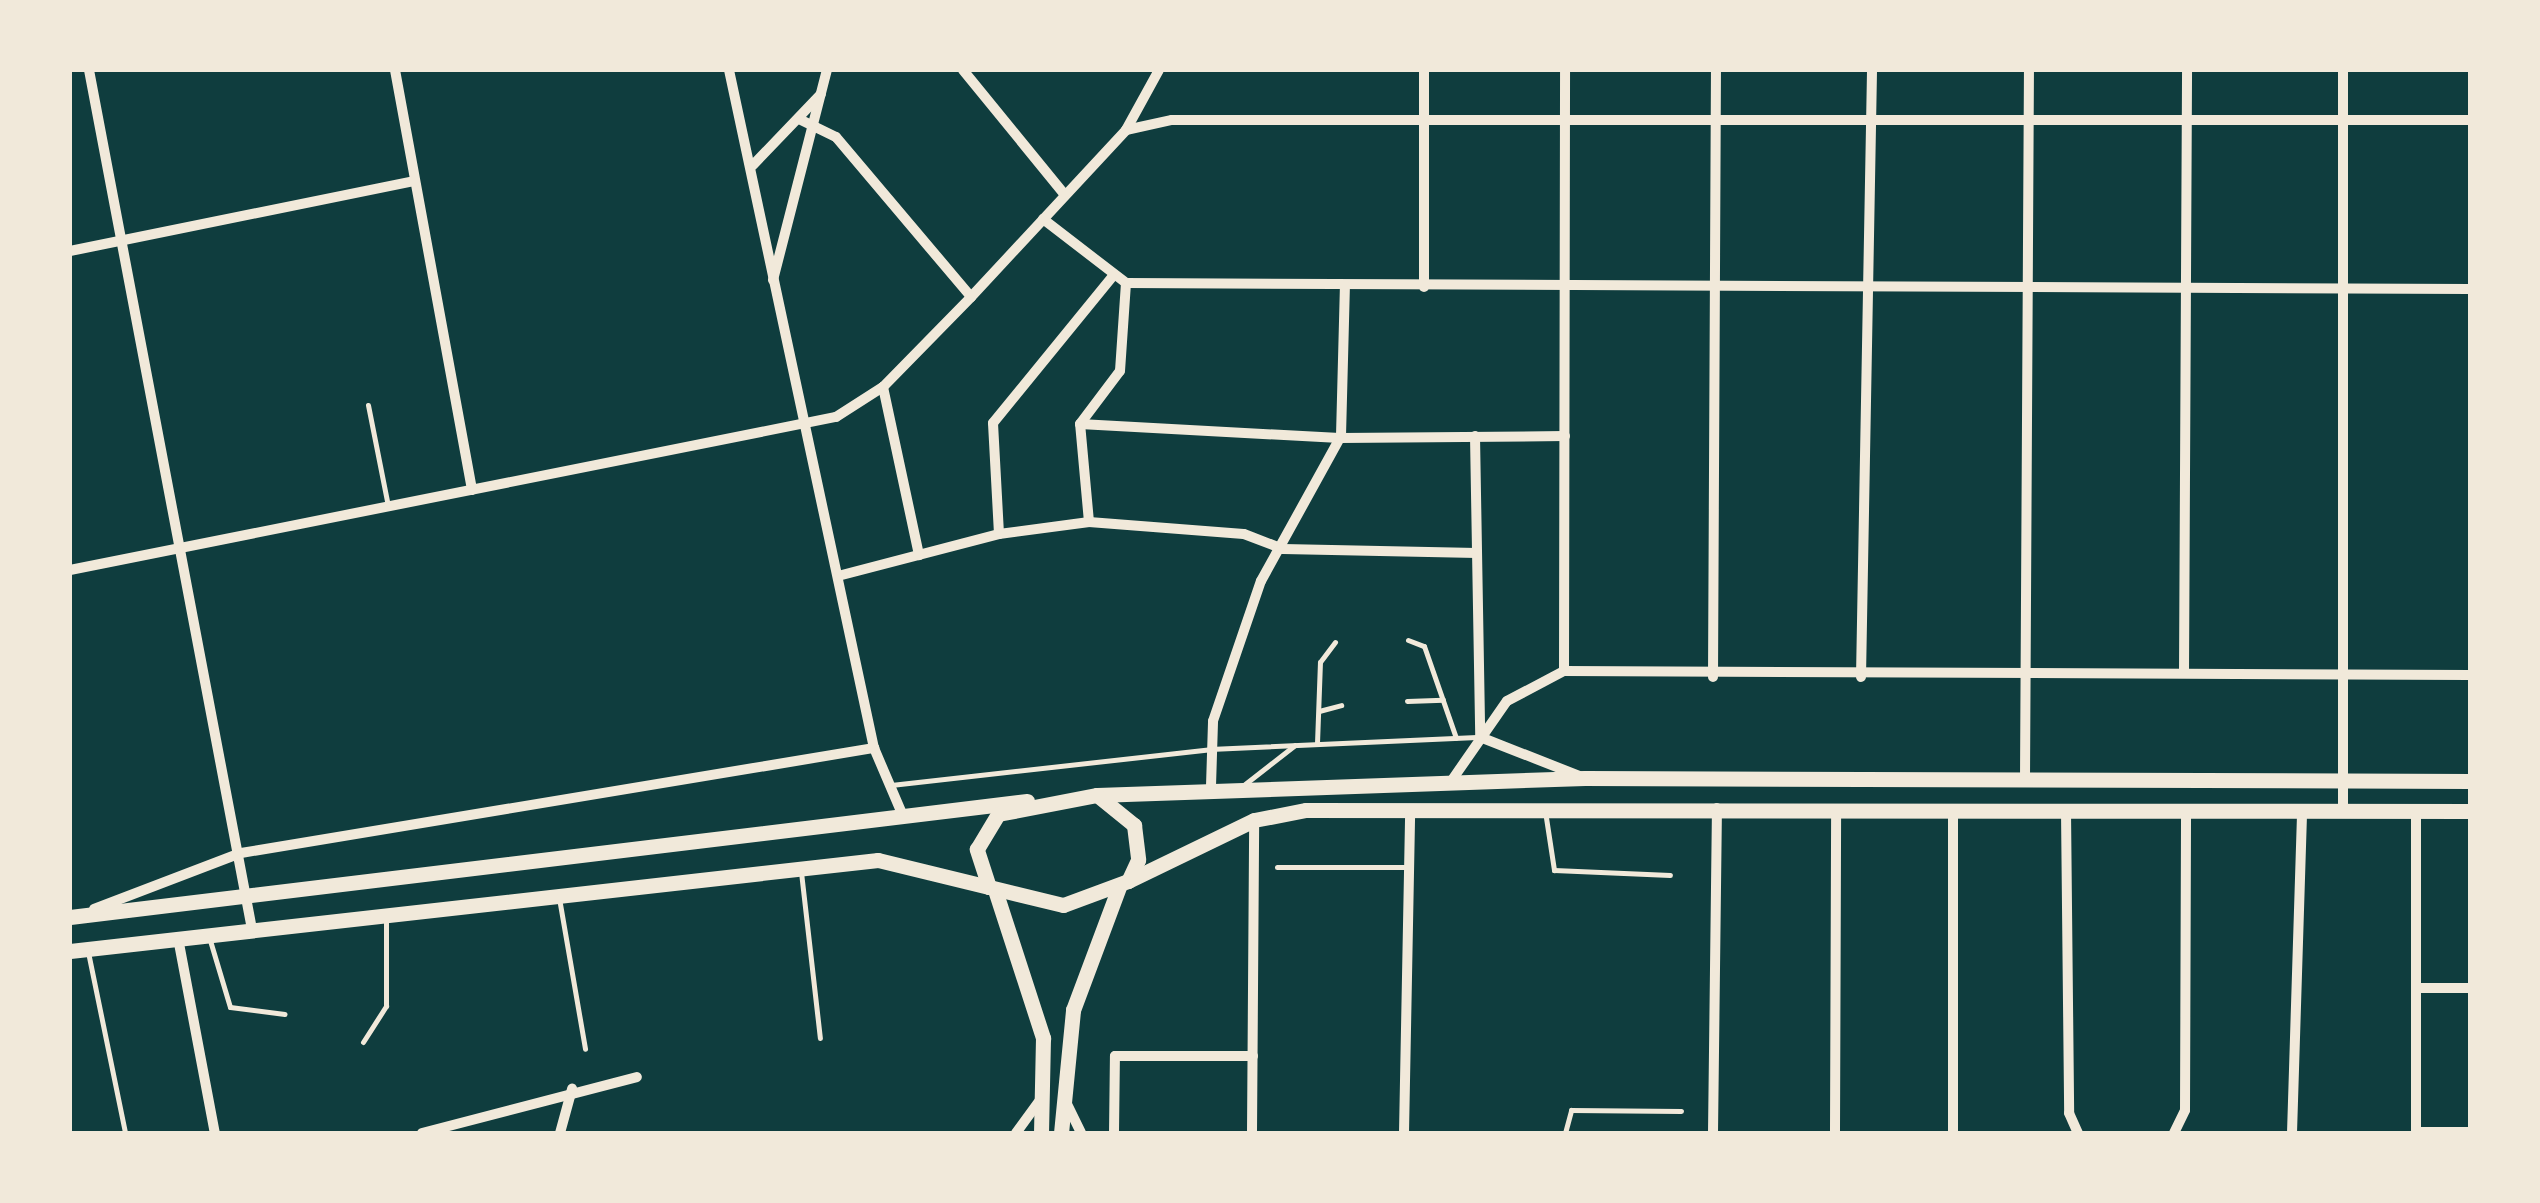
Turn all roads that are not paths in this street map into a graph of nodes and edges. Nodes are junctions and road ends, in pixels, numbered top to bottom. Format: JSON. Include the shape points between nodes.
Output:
{"nodes":[{"id":1,"x":89,"y":70,"type":"edge"},
{"id":2,"x":394,"y":70,"type":"edge"},
{"id":3,"x":729,"y":70,"type":"edge"},
{"id":4,"x":827,"y":70,"type":"edge"},
{"id":5,"x":963,"y":70,"type":"edge"},
{"id":6,"x":1424,"y":70,"type":"edge"},
{"id":7,"x":1565,"y":70,"type":"edge"},
{"id":8,"x":1716,"y":70,"type":"edge"},
{"id":9,"x":1872,"y":70,"type":"edge"},
{"id":10,"x":2030,"y":70,"type":"edge"},
{"id":11,"x":2187,"y":70,"type":"edge"},
{"id":12,"x":2343,"y":70,"type":"edge"},
{"id":13,"x":1155,"y":72,"type":"edge"},
{"id":14,"x":823,"y":92,"type":"junction"},
{"id":15,"x":799,"y":119,"type":"junction"},
{"id":16,"x":2029,"y":120,"type":"junction"},
{"id":17,"x":2186,"y":120,"type":"junction"},
{"id":18,"x":2343,"y":120,"type":"junction"},
{"id":19,"x":2470,"y":120,"type":"edge"},
{"id":20,"x":1871,"y":121,"type":"junction"},
{"id":21,"x":1424,"y":122,"type":"junction"},
{"id":22,"x":1565,"y":122,"type":"junction"},
{"id":23,"x":1716,"y":122,"type":"junction"},
{"id":24,"x":814,"y":128,"type":"junction"},
{"id":25,"x":1126,"y":130,"type":"junction"},
{"id":26,"x":753,"y":165,"type":"junction"},
{"id":27,"x":415,"y":181,"type":"junction"},
{"id":28,"x":1065,"y":196,"type":"junction"},
{"id":29,"x":1044,"y":219,"type":"junction"},
{"id":30,"x":118,"y":240,"type":"junction"},
{"id":31,"x":70,"y":251,"type":"edge"},
{"id":32,"x":1112,"y":277,"type":"junction"},
{"id":33,"x":1126,"y":283,"type":"junction"},
{"id":34,"x":772,"y":285,"type":"junction"},
{"id":35,"x":1344,"y":286,"type":"junction"},
{"id":36,"x":1424,"y":286,"type":"junction"},
{"id":37,"x":1565,"y":287,"type":"junction"},
{"id":38,"x":1715,"y":287,"type":"junction"},
{"id":39,"x":1868,"y":288,"type":"junction"},
{"id":40,"x":2026,"y":288,"type":"junction"},
{"id":41,"x":2186,"y":288,"type":"junction"},
{"id":42,"x":2343,"y":289,"type":"junction"},
{"id":43,"x":2470,"y":289,"type":"edge"},
{"id":44,"x":971,"y":296,"type":"junction"},
{"id":45,"x":883,"y":387,"type":"junction"},
{"id":46,"x":368,"y":405,"type":"dead end"},
{"id":47,"x":1080,"y":424,"type":"junction"},
{"id":48,"x":805,"y":426,"type":"junction"},
{"id":49,"x":1476,"y":436,"type":"junction"},
{"id":50,"x":1566,"y":436,"type":"junction"},
{"id":51,"x":1340,"y":438,"type":"junction"},
{"id":52,"x":472,"y":490,"type":"junction"},
{"id":53,"x":388,"y":506,"type":"junction"},
{"id":54,"x":1089,"y":522,"type":"junction"},
{"id":55,"x":999,"y":534,"type":"junction"},
{"id":56,"x":180,"y":548,"type":"junction"},
{"id":57,"x":1283,"y":550,"type":"junction"},
{"id":58,"x":1478,"y":553,"type":"junction"},
{"id":59,"x":919,"y":554,"type":"junction"},
{"id":60,"x":70,"y":570,"type":"edge"},
{"id":61,"x":838,"y":576,"type":"junction"},
{"id":62,"x":1408,"y":640,"type":"dead end"},
{"id":63,"x":1335,"y":642,"type":"dead end"},
{"id":64,"x":1564,"y":671,"type":"junction"},
{"id":65,"x":2184,"y":672,"type":"junction"},
{"id":66,"x":2344,"y":675,"type":"junction"},
{"id":67,"x":2470,"y":675,"type":"edge"},
{"id":68,"x":1713,"y":677,"type":"junction"},
{"id":69,"x":1862,"y":677,"type":"junction"},
{"id":70,"x":2026,"y":678,"type":"junction"},
{"id":71,"x":1443,"y":700,"type":"junction"},
{"id":72,"x":1407,"y":702,"type":"dead end"},
{"id":73,"x":1340,"y":705,"type":"dead end"},
{"id":74,"x":1318,"y":712,"type":"junction"},
{"id":75,"x":1480,"y":737,"type":"junction"},
{"id":76,"x":1456,"y":738,"type":"junction"},
{"id":77,"x":1317,"y":743,"type":"junction"},
{"id":78,"x":1298,"y":744,"type":"junction"},
{"id":79,"x":874,"y":748,"type":"junction"},
{"id":80,"x":1210,"y":749,"type":"junction"},
{"id":81,"x":1584,"y":778,"type":"junction"},
{"id":82,"x":2025,"y":779,"type":"junction"},
{"id":83,"x":1452,"y":780,"type":"junction"},
{"id":84,"x":2343,"y":780,"type":"junction"},
{"id":85,"x":2470,"y":780,"type":"edge"},
{"id":86,"x":1245,"y":784,"type":"junction"},
{"id":87,"x":888,"y":785,"type":"junction"},
{"id":88,"x":1211,"y":786,"type":"junction"},
{"id":89,"x":1097,"y":795,"type":"junction"},
{"id":90,"x":1027,"y":801,"type":"junction"},
{"id":91,"x":1410,"y":808,"type":"junction"},
{"id":92,"x":1545,"y":808,"type":"junction"},
{"id":93,"x":1717,"y":808,"type":"junction"},
{"id":94,"x":1836,"y":808,"type":"junction"},
{"id":95,"x":1953,"y":810,"type":"junction"},
{"id":96,"x":2066,"y":810,"type":"junction"},
{"id":97,"x":2302,"y":810,"type":"junction"},
{"id":98,"x":2186,"y":811,"type":"junction"},
{"id":99,"x":2343,"y":811,"type":"junction"},
{"id":100,"x":2416,"y":811,"type":"junction"},
{"id":101,"x":2470,"y":811,"type":"edge"},
{"id":102,"x":903,"y":816,"type":"junction"},
{"id":103,"x":1254,"y":820,"type":"junction"},
{"id":104,"x":241,"y":853,"type":"junction"},
{"id":105,"x":1277,"y":867,"type":"dead end"},
{"id":106,"x":1408,"y":867,"type":"junction"},
{"id":107,"x":800,"y":869,"type":"junction"},
{"id":108,"x":1670,"y":875,"type":"dead end"},
{"id":109,"x":1124,"y":884,"type":"junction"},
{"id":110,"x":992,"y":888,"type":"junction"},
{"id":111,"x":248,"y":895,"type":"junction"},
{"id":112,"x":559,"y":895,"type":"junction"},
{"id":113,"x":386,"y":914,"type":"junction"},
{"id":114,"x":72,"y":917,"type":"edge"},
{"id":115,"x":252,"y":928,"type":"junction"},
{"id":116,"x":208,"y":934,"type":"junction"},
{"id":117,"x":178,"y":938,"type":"junction"},
{"id":118,"x":88,"y":949,"type":"junction"},
{"id":119,"x":70,"y":951,"type":"edge"},
{"id":120,"x":2416,"y":988,"type":"junction"},
{"id":121,"x":2470,"y":988,"type":"edge"},
{"id":122,"x":285,"y":1014,"type":"dead end"},
{"id":123,"x":820,"y":1038,"type":"dead end"},
{"id":124,"x":364,"y":1042,"type":"dead end"},
{"id":125,"x":584,"y":1049,"type":"dead end"},
{"id":126,"x":1253,"y":1056,"type":"junction"},
{"id":127,"x":637,"y":1077,"type":"dead end"},
{"id":128,"x":572,"y":1089,"type":"junction"},
{"id":129,"x":1043,"y":1095,"type":"junction"},
{"id":130,"x":1063,"y":1096,"type":"junction"},
{"id":131,"x":1681,"y":1112,"type":"dead end"},
{"id":132,"x":437,"y":1130,"type":"edge"},
{"id":133,"x":2470,"y":1132,"type":"edge"},
{"id":134,"x":126,"y":1133,"type":"edge"},
{"id":135,"x":215,"y":1133,"type":"edge"},
{"id":136,"x":422,"y":1133,"type":"edge"},
{"id":137,"x":560,"y":1133,"type":"edge"},
{"id":138,"x":1016,"y":1133,"type":"edge"},
{"id":139,"x":1041,"y":1133,"type":"edge"},
{"id":140,"x":1061,"y":1133,"type":"edge"},
{"id":141,"x":1081,"y":1133,"type":"edge"},
{"id":142,"x":1114,"y":1133,"type":"edge"},
{"id":143,"x":1252,"y":1133,"type":"edge"},
{"id":144,"x":1404,"y":1133,"type":"edge"},
{"id":145,"x":1564,"y":1133,"type":"edge"},
{"id":146,"x":1713,"y":1133,"type":"edge"},
{"id":147,"x":1834,"y":1133,"type":"edge"},
{"id":148,"x":1953,"y":1133,"type":"edge"},
{"id":149,"x":2078,"y":1133,"type":"edge"},
{"id":150,"x":2174,"y":1133,"type":"edge"},
{"id":151,"x":2292,"y":1133,"type":"edge"},
{"id":152,"x":2416,"y":1133,"type":"edge"}],
"edges":[{"from":1,"to":30,"type":"street"},
{"from":2,"to":27,"type":"street"},
{"from":3,"to":26,"type":"street"},
{"from":4,"to":14,"type":"street"},
{"from":5,"to":28,"type":"street"},
{"from":6,"to":21,"type":"street"},
{"from":7,"to":22,"type":"street"},
{"from":8,"to":23,"type":"street"},
{"from":9,"to":20,"type":"street"},
{"from":10,"to":16,"type":"street"},
{"from":11,"to":17,"type":"street"},
{"from":12,"to":18,"type":"street"},
{"from":13,"to":25,"type":"street"},
{"from":14,"to":15,"type":"street"},
{"from":14,"to":24,"type":"street"},
{"from":15,"to":24,"type":"street"},
{"from":15,"to":26,"type":"street"},
{"from":16,"to":17,"type":"street"},
{"from":16,"to":20,"type":"street"},
{"from":16,"to":40,"type":"street"},
{"from":17,"to":18,"type":"street"},
{"from":17,"to":41,"type":"street"},
{"from":18,"to":19,"type":"street"},
{"from":18,"to":42,"type":"street"},
{"from":20,"to":23,"type":"street"},
{"from":20,"to":39,"type":"street"},
{"from":21,"to":22,"type":"street"},
{"from":21,"to":25,"type":"street","via":[[1172,120]]},
{"from":21,"to":36,"type":"street"},
{"from":22,"to":23,"type":"street"},
{"from":22,"to":37,"type":"street"},
{"from":23,"to":38,"type":"street"},
{"from":24,"to":34,"type":"street"},
{"from":24,"to":44,"type":"street","via":[[870,171]]},
{"from":25,"to":28,"type":"street"},
{"from":26,"to":34,"type":"street"},
{"from":27,"to":30,"type":"street"},
{"from":27,"to":52,"type":"street"},
{"from":28,"to":29,"type":"street"},
{"from":29,"to":32,"type":"street"},
{"from":29,"to":44,"type":"street"},
{"from":30,"to":31,"type":"street"},
{"from":30,"to":56,"type":"street"},
{"from":32,"to":33,"type":"street"},
{"from":32,"to":55,"type":"street","via":[[994,423]]},
{"from":33,"to":35,"type":"street"},
{"from":33,"to":47,"type":"street","via":[[1120,371]]},
{"from":34,"to":48,"type":"street"},
{"from":35,"to":36,"type":"street"},
{"from":35,"to":51,"type":"street"},
{"from":36,"to":37,"type":"street"},
{"from":37,"to":38,"type":"street"},
{"from":37,"to":50,"type":"street"},
{"from":38,"to":39,"type":"street"},
{"from":38,"to":68,"type":"street"},
{"from":39,"to":40,"type":"street"},
{"from":39,"to":69,"type":"street"},
{"from":40,"to":41,"type":"street"},
{"from":40,"to":70,"type":"street"},
{"from":41,"to":42,"type":"street"},
{"from":41,"to":65,"type":"street"},
{"from":42,"to":43,"type":"street"},
{"from":42,"to":66,"type":"street"},
{"from":44,"to":45,"type":"street"},
{"from":45,"to":48,"type":"street"},
{"from":45,"to":59,"type":"street"},
{"from":46,"to":53,"type":"lane"},
{"from":47,"to":51,"type":"street"},
{"from":47,"to":54,"type":"street"},
{"from":48,"to":52,"type":"street"},
{"from":48,"to":61,"type":"street"},
{"from":49,"to":50,"type":"street"},
{"from":49,"to":51,"type":"street"},
{"from":49,"to":58,"type":"street"},
{"from":50,"to":64,"type":"street"},
{"from":51,"to":57,"type":"street"},
{"from":52,"to":53,"type":"street"},
{"from":53,"to":56,"type":"street"},
{"from":54,"to":55,"type":"street"},
{"from":54,"to":57,"type":"street","via":[[1244,534]]},
{"from":55,"to":59,"type":"street"},
{"from":56,"to":60,"type":"street"},
{"from":56,"to":104,"type":"street"},
{"from":57,"to":58,"type":"street"},
{"from":57,"to":80,"type":"street","via":[[1261,581]]},
{"from":58,"to":75,"type":"street"},
{"from":59,"to":61,"type":"street"},
{"from":61,"to":79,"type":"street"},
{"from":62,"to":71,"type":"lane","via":[[1424,646]]},
{"from":63,"to":74,"type":"lane","via":[[1320,662]]},
{"from":64,"to":68,"type":"street"},
{"from":64,"to":75,"type":"street","via":[[1526,684]]},
{"from":65,"to":66,"type":"street"},
{"from":65,"to":70,"type":"street"},
{"from":66,"to":67,"type":"street"},
{"from":66,"to":84,"type":"street"},
{"from":68,"to":69,"type":"street"},
{"from":69,"to":70,"type":"street"},
{"from":70,"to":82,"type":"street"},
{"from":71,"to":72,"type":"lane"},
{"from":71,"to":76,"type":"lane"},
{"from":73,"to":74,"type":"lane"},
{"from":74,"to":77,"type":"lane"},
{"from":75,"to":76,"type":"lane"},
{"from":75,"to":81,"type":"street"},
{"from":75,"to":83,"type":"street"},
{"from":76,"to":77,"type":"lane"},
{"from":77,"to":78,"type":"lane"},
{"from":78,"to":80,"type":"lane"},
{"from":78,"to":86,"type":"lane"},
{"from":79,"to":87,"type":"street"},
{"from":79,"to":104,"type":"street"},
{"from":80,"to":87,"type":"lane"},
{"from":80,"to":88,"type":"street"},
{"from":81,"to":82,"type":"main road"},
{"from":81,"to":83,"type":"main road"},
{"from":82,"to":84,"type":"main road"},
{"from":83,"to":86,"type":"main road"},
{"from":84,"to":85,"type":"main road"},
{"from":84,"to":99,"type":"street"},
{"from":86,"to":88,"type":"main road"},
{"from":87,"to":102,"type":"street"},
{"from":88,"to":89,"type":"main road"},
{"from":89,"to":90,"type":"main road"},
{"from":89,"to":109,"type":"main road","via":[[1134,825],[1138,860]]},
{"from":90,"to":102,"type":"main road"},
{"from":90,"to":110,"type":"main road","via":[[983,829],[977,859]]},
{"from":91,"to":92,"type":"main road"},
{"from":91,"to":103,"type":"main road"},
{"from":91,"to":106,"type":"street"},
{"from":92,"to":93,"type":"main road"},
{"from":92,"to":108,"type":"lane","via":[[1554,870]]},
{"from":93,"to":94,"type":"main road"},
{"from":93,"to":146,"type":"street"},
{"from":94,"to":95,"type":"main road"},
{"from":94,"to":147,"type":"street"},
{"from":95,"to":96,"type":"main road"},
{"from":95,"to":148,"type":"street"},
{"from":96,"to":98,"type":"main road"},
{"from":96,"to":149,"type":"street","via":[[2069,1113]]},
{"from":97,"to":98,"type":"main road"},
{"from":97,"to":99,"type":"main road"},
{"from":97,"to":151,"type":"street"},
{"from":98,"to":150,"type":"street","via":[[2184,1110]]},
{"from":99,"to":100,"type":"main road"},
{"from":100,"to":101,"type":"main road"},
{"from":100,"to":120,"type":"street"},
{"from":102,"to":111,"type":"main road"},
{"from":103,"to":109,"type":"main road"},
{"from":103,"to":126,"type":"street"},
{"from":104,"to":111,"type":"street"},
{"from":104,"to":114,"type":"street"},
{"from":105,"to":106,"type":"lane"},
{"from":106,"to":144,"type":"street"},
{"from":107,"to":110,"type":"main road","via":[[878,860]]},
{"from":107,"to":112,"type":"main road"},
{"from":107,"to":123,"type":"lane"},
{"from":109,"to":110,"type":"main road","via":[[1063,905]]},
{"from":109,"to":130,"type":"main road","via":[[1073,1010]]},
{"from":110,"to":129,"type":"main road","via":[[1034,996]]},
{"from":111,"to":114,"type":"main road"},
{"from":111,"to":115,"type":"street"},
{"from":112,"to":113,"type":"main road"},
{"from":112,"to":125,"type":"lane"},
{"from":113,"to":115,"type":"main road"},
{"from":113,"to":124,"type":"lane","via":[[386,1006]]},
{"from":115,"to":116,"type":"main road"},
{"from":116,"to":117,"type":"main road"},
{"from":116,"to":122,"type":"lane","via":[[230,1007]]},
{"from":117,"to":118,"type":"main road"},
{"from":117,"to":135,"type":"street"},
{"from":118,"to":119,"type":"main road"},
{"from":118,"to":134,"type":"lane"},
{"from":120,"to":121,"type":"street"},
{"from":120,"to":152,"type":"street"},
{"from":126,"to":142,"type":"street","via":[[1114,1056]]},
{"from":126,"to":143,"type":"street"},
{"from":127,"to":128,"type":"street"},
{"from":128,"to":132,"type":"street"},
{"from":128,"to":137,"type":"street"},
{"from":129,"to":138,"type":"street"},
{"from":129,"to":139,"type":"main road"},
{"from":130,"to":140,"type":"main road"},
{"from":130,"to":141,"type":"street"},
{"from":131,"to":145,"type":"lane","via":[[1571,1110]]},
{"from":132,"to":136,"type":"street"},
{"from":133,"to":152,"type":"street"}]}
